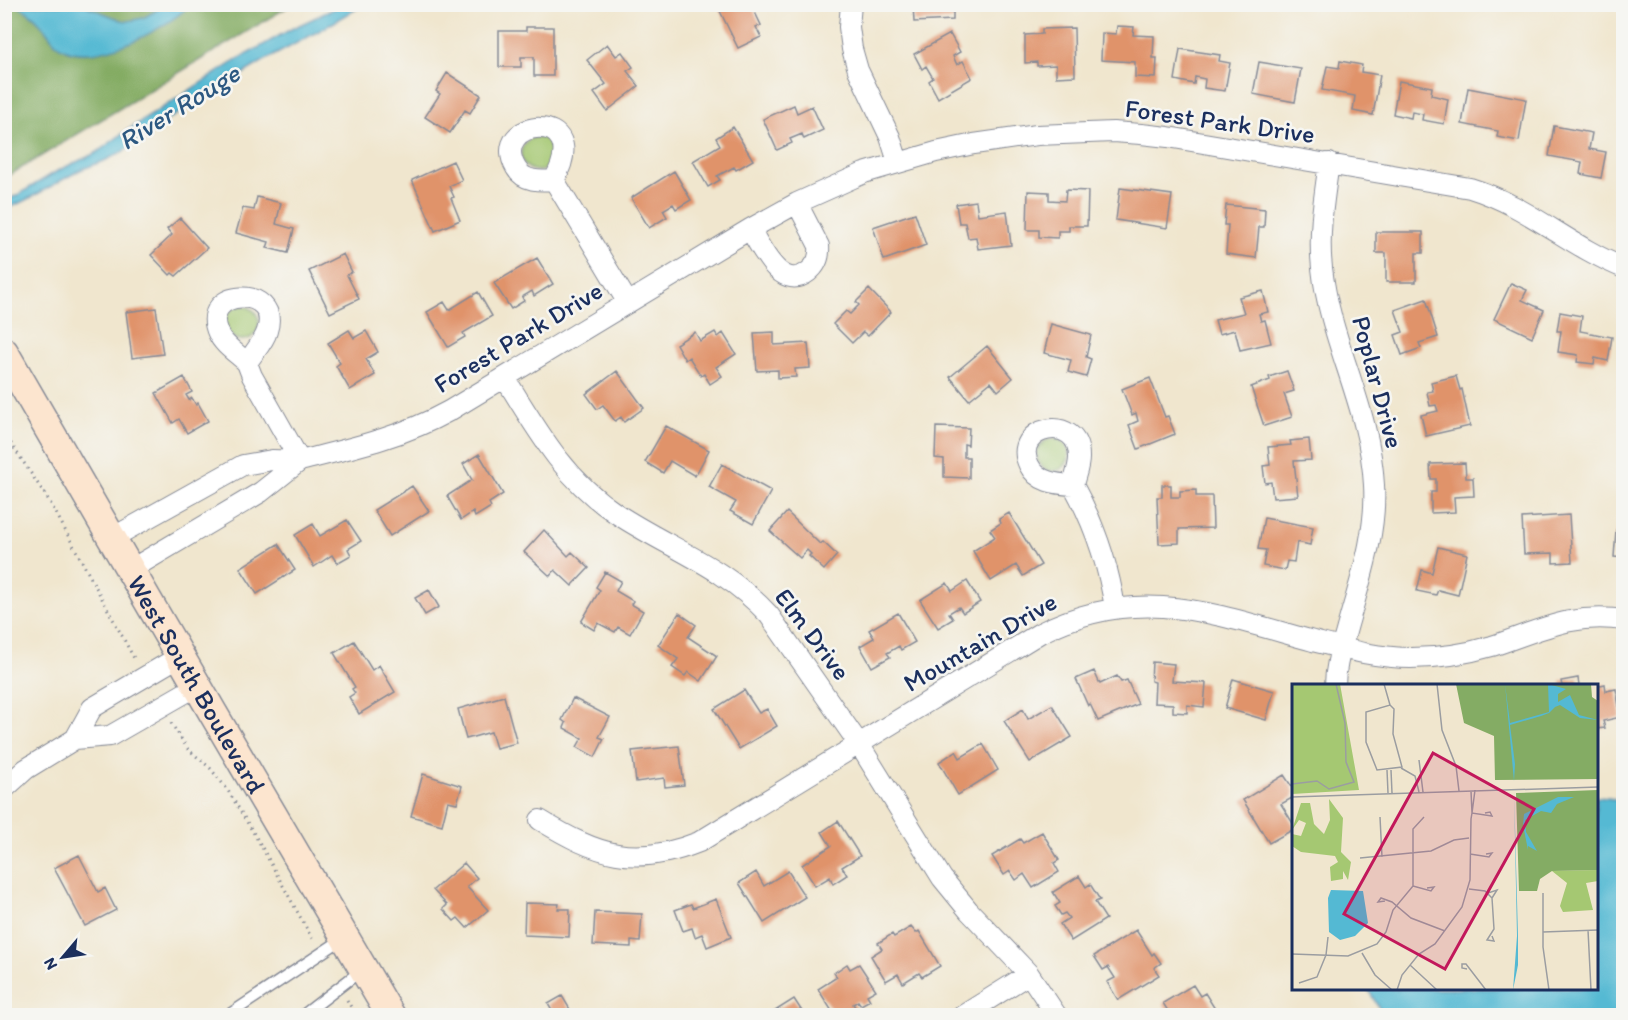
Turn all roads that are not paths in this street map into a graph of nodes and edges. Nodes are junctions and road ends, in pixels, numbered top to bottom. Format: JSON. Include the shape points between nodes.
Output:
{"nodes":[{"id":1,"x":851,"y":4,"type":"edge"},
{"id":2,"x":898,"y":162,"type":"junction"},
{"id":3,"x":1329,"y":163,"type":"junction"},
{"id":4,"x":554,"y":180,"type":"dead end"},
{"id":5,"x":797,"y":203,"type":"junction"},
{"id":6,"x":750,"y":229,"type":"junction"},
{"id":7,"x":1623,"y":268,"type":"edge"},
{"id":8,"x":628,"y":303,"type":"junction"},
{"id":9,"x":4,"y":352,"type":"edge"},
{"id":10,"x":247,"y":363,"type":"dead end"},
{"id":11,"x":505,"y":378,"type":"junction"},
{"id":12,"x":300,"y":461,"type":"junction"},
{"id":13,"x":1072,"y":485,"type":"dead end"},
{"id":14,"x":112,"y":538,"type":"junction"},
{"id":15,"x":130,"y":570,"type":"junction"},
{"id":16,"x":1115,"y":608,"type":"junction"},
{"id":17,"x":1623,"y":620,"type":"edge"},
{"id":18,"x":1341,"y":648,"type":"junction"},
{"id":19,"x":180,"y":656,"type":"junction"},
{"id":20,"x":1335,"y":684,"type":"edge"},
{"id":21,"x":197,"y":686,"type":"junction"},
{"id":22,"x":124,"y":690,"type":"junction"},
{"id":23,"x":141,"y":718,"type":"junction"},
{"id":24,"x":75,"y":739,"type":"junction"},
{"id":25,"x":859,"y":744,"type":"junction"},
{"id":26,"x":4,"y":789,"type":"edge"},
{"id":27,"x":540,"y":820,"type":"dead end"},
{"id":28,"x":344,"y":938,"type":"junction"},
{"id":29,"x":363,"y":969,"type":"junction"},
{"id":30,"x":1029,"y":974,"type":"junction"},
{"id":31,"x":227,"y":1016,"type":"edge"},
{"id":32,"x":302,"y":1016,"type":"edge"},
{"id":33,"x":391,"y":1016,"type":"edge"},
{"id":34,"x":962,"y":1016,"type":"edge"},
{"id":35,"x":1058,"y":1016,"type":"edge"}],
"edges":[{"from":1,"to":2,"type":"street","via":[[849,27],[858,70]]},
{"from":2,"to":3,"type":"street","name":"Forest Park Drive","via":[[1005,139],[1113,132],[1168,136]]},
{"from":2,"to":5,"type":"street","name":"Forest Park Drive"},
{"from":3,"to":7,"type":"street","name":"Forest Park Drive","via":[[1489,193]]},
{"from":3,"to":18,"type":"street","name":"Poplar Drive","via":[[1322,215],[1322,267],[1330,313],[1368,433],[1375,486],[1370,539]]},
{"from":4,"to":8,"type":"street"},
{"from":5,"to":6,"type":"street","name":"Forest Park Drive"},
{"from":5,"to":6,"type":"street","via":[[820,254],[805,274],[788,276],[778,271]]},
{"from":6,"to":8,"type":"street","name":"Forest Park Drive"},
{"from":8,"to":11,"type":"street","name":"Forest Park Drive"},
{"from":9,"to":14,"type":"main road","name":"West South Boulevard"},
{"from":10,"to":12,"type":"street"},
{"from":11,"to":12,"type":"street","name":"Forest Park Drive","via":[[408,431]]},
{"from":11,"to":25,"type":"street","name":"Elm Drive","via":[[550,451],[583,487],[618,515],[726,575],[756,600],[780,628]]},
{"from":12,"to":14,"type":"street","name":"Forest Park Drive","via":[[243,465]]},
{"from":12,"to":15,"type":"street","name":"Forest Park Drive","via":[[261,492]]},
{"from":13,"to":16,"type":"street","via":[[1098,538]]},
{"from":14,"to":15,"type":"main road","name":"West South Boulevard"},
{"from":15,"to":19,"type":"main road","name":"West South Boulevard"},
{"from":16,"to":18,"type":"street","name":"Mountain Drive","via":[[1157,605],[1210,612]]},
{"from":16,"to":25,"type":"street","name":"Mountain Drive","via":[[1040,633]]},
{"from":17,"to":18,"type":"street","name":"Mountain Drive","via":[[1580,619],[1554,624],[1472,651],[1431,658],[1384,657]]},
{"from":18,"to":20,"type":"street","name":"Poplar Drive"},
{"from":19,"to":21,"type":"main road","name":"West South Boulevard"},
{"from":19,"to":22,"type":"street"},
{"from":21,"to":23,"type":"street"},
{"from":21,"to":28,"type":"main road","name":"West South Boulevard"},
{"from":22,"to":23,"type":"street"},
{"from":22,"to":24,"type":"street","via":[[92,708]]},
{"from":23,"to":24,"type":"street","via":[[110,736]]},
{"from":24,"to":26,"type":"street","via":[[26,769]]},
{"from":25,"to":27,"type":"street","name":"Mountain Drive","via":[[699,842],[677,851],[640,857],[600,851]]},
{"from":25,"to":30,"type":"street","name":"Elm Drive","via":[[942,878]]},
{"from":28,"to":29,"type":"main road","name":"West South Boulevard"},
{"from":28,"to":31,"type":"lane"},
{"from":29,"to":32,"type":"lane"},
{"from":29,"to":33,"type":"main road","name":"West South Boulevard"},
{"from":30,"to":34,"type":"street"},
{"from":30,"to":35,"type":"street","name":"Elm Drive"}]}
